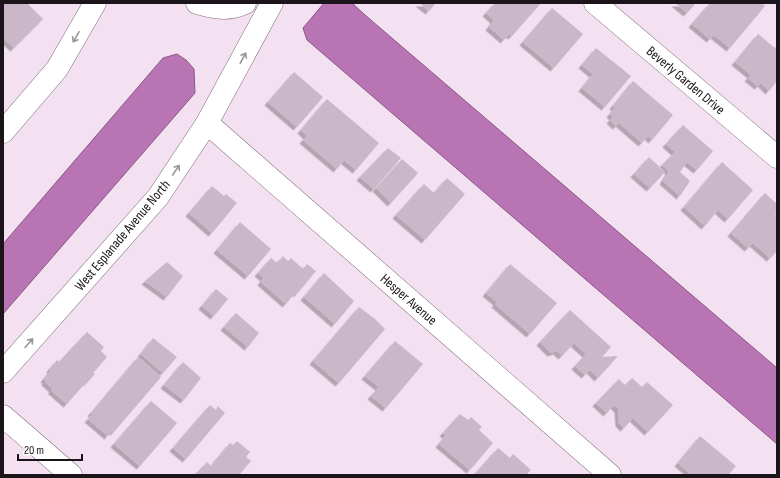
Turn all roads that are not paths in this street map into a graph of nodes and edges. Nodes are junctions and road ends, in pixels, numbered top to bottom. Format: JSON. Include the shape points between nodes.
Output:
{"nodes":[{"id":1,"x":197,"y":3,"type":"edge"},
{"id":2,"x":245,"y":3,"type":"edge"},
{"id":3,"x":272,"y":3,"type":"edge"},
{"id":4,"x":595,"y":3,"type":"edge"},
{"id":5,"x":94,"y":4,"type":"edge"},
{"id":6,"x":207,"y":123,"type":"junction"},
{"id":7,"x":3,"y":132,"type":"edge"},
{"id":8,"x":777,"y":158,"type":"edge"},
{"id":9,"x":3,"y":372,"type":"edge"},
{"id":10,"x":3,"y":416,"type":"edge"},
{"id":11,"x":71,"y":475,"type":"edge"},
{"id":12,"x":610,"y":475,"type":"edge"}],
"edges":[{"from":1,"to":2,"type":"street","via":[[218,9]]},
{"from":6,"to":3,"type":"street","name":"West Esplanade Avenue North","one_way":true},
{"from":4,"to":8,"type":"street","name":"Beverly Garden Drive"},
{"from":5,"to":7,"type":"street","one_way":true,"via":[[57,69]]},
{"from":9,"to":6,"type":"street","name":"West Esplanade Avenue North","one_way":true,"via":[[158,197]]},
{"from":6,"to":12,"type":"street","name":"Hesper Avenue"},
{"from":10,"to":11,"type":"street"}]}
